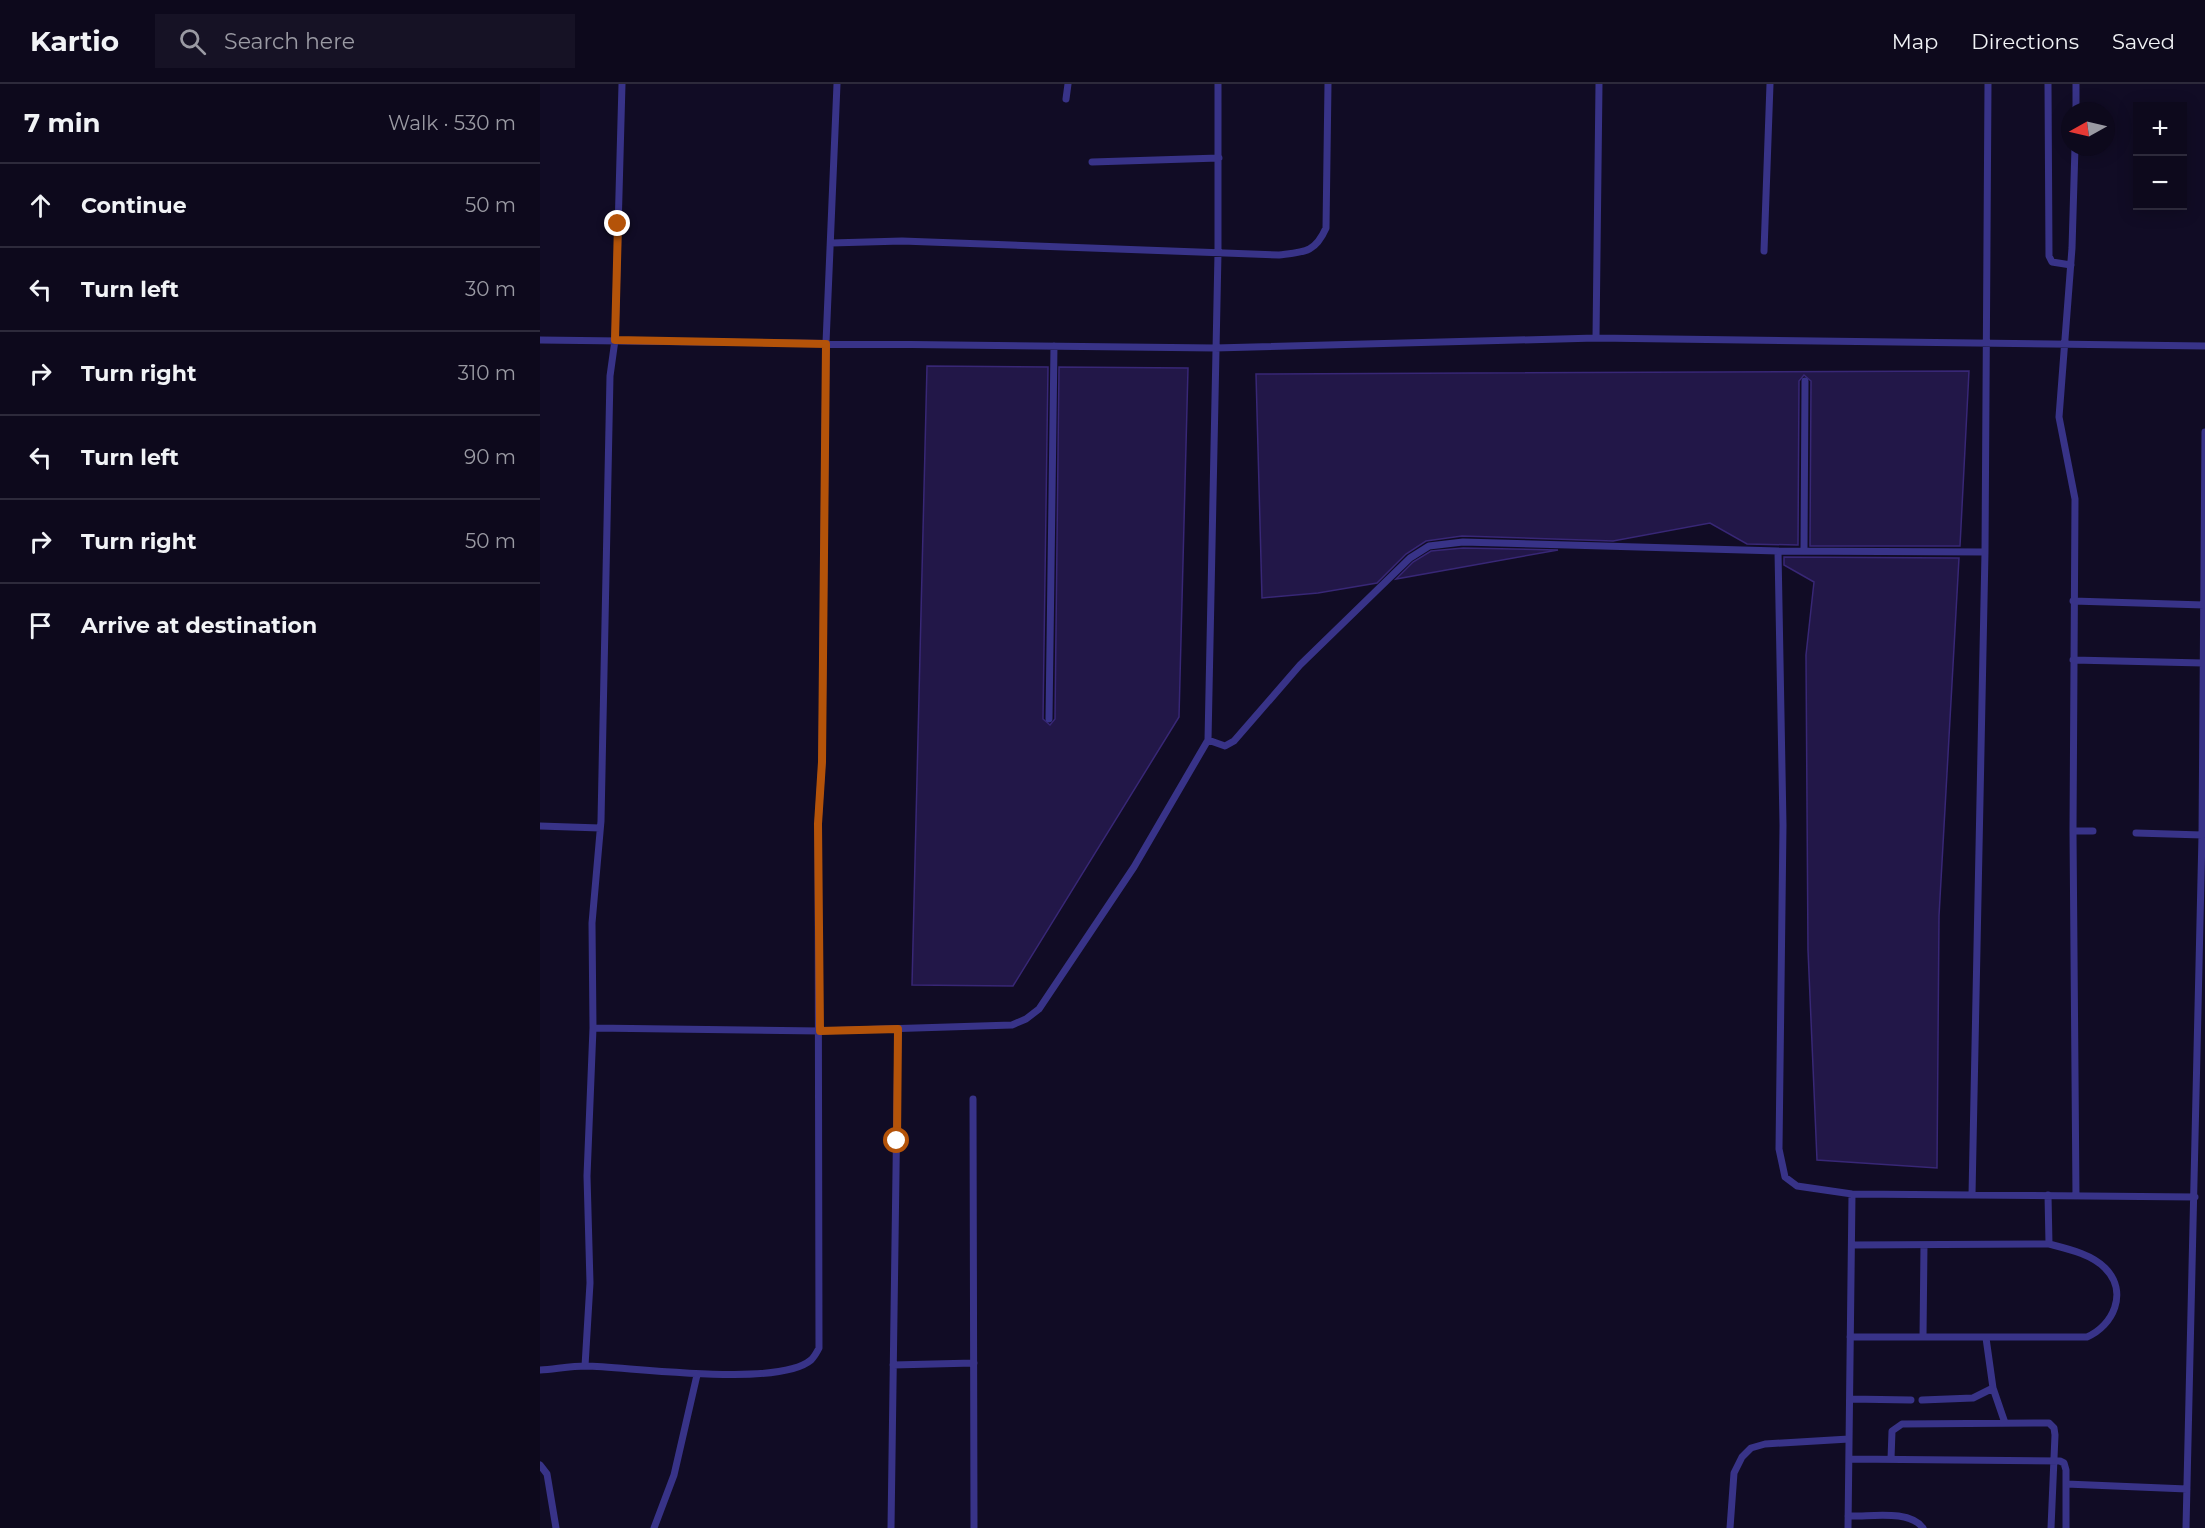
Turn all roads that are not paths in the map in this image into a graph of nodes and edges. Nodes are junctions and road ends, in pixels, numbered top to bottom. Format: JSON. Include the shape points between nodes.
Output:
{"nodes":[{"id":1,"x":622,"y":84,"type":"edge"},
{"id":2,"x":837,"y":84,"type":"edge"},
{"id":3,"x":1068,"y":84,"type":"edge"},
{"id":4,"x":1218,"y":84,"type":"edge"},
{"id":5,"x":1328,"y":84,"type":"edge"},
{"id":6,"x":1599,"y":84,"type":"edge"},
{"id":7,"x":1770,"y":84,"type":"edge"},
{"id":8,"x":1988,"y":84,"type":"edge"},
{"id":9,"x":2048,"y":84,"type":"edge"},
{"id":10,"x":2076,"y":84,"type":"edge"},
{"id":11,"x":1066,"y":99,"type":"dead end"},
{"id":12,"x":2076,"y":102,"type":"edge"},
{"id":13,"x":2075,"y":156,"type":"edge"},
{"id":14,"x":1219,"y":158,"type":"junction"},
{"id":15,"x":1092,"y":162,"type":"dead end"},
{"id":16,"x":831,"y":243,"type":"junction"},
{"id":17,"x":1764,"y":251,"type":"dead end"},
{"id":18,"x":1218,"y":253,"type":"junction"},
{"id":19,"x":2071,"y":265,"type":"junction"},
{"id":20,"x":1596,"y":338,"type":"junction"},
{"id":21,"x":540,"y":340,"type":"edge"},
{"id":22,"x":615,"y":340,"type":"junction"},
{"id":23,"x":826,"y":344,"type":"junction"},
{"id":24,"x":1987,"y":344,"type":"junction"},
{"id":25,"x":2067,"y":344,"type":"junction"},
{"id":26,"x":1054,"y":346,"type":"junction"},
{"id":27,"x":2205,"y":346,"type":"edge"},
{"id":28,"x":1215,"y":348,"type":"junction"},
{"id":29,"x":1805,"y":381,"type":"dead end"},
{"id":30,"x":2205,"y":432,"type":"edge"},
{"id":31,"x":1779,"y":551,"type":"junction"},
{"id":32,"x":1804,"y":551,"type":"junction"},
{"id":33,"x":1985,"y":552,"type":"junction"},
{"id":34,"x":2073,"y":601,"type":"junction"},
{"id":35,"x":2204,"y":604,"type":"edge"},
{"id":36,"x":2073,"y":660,"type":"junction"},
{"id":37,"x":2203,"y":663,"type":"junction"},
{"id":38,"x":1048,"y":719,"type":"dead end"},
{"id":39,"x":1208,"y":740,"type":"junction"},
{"id":40,"x":540,"y":826,"type":"edge"},
{"id":41,"x":600,"y":828,"type":"junction"},
{"id":42,"x":2073,"y":831,"type":"junction"},
{"id":43,"x":2093,"y":831,"type":"dead end"},
{"id":44,"x":2136,"y":832,"type":"dead end"},
{"id":45,"x":2202,"y":835,"type":"junction"},
{"id":46,"x":593,"y":1028,"type":"junction"},
{"id":47,"x":898,"y":1029,"type":"junction"},
{"id":48,"x":820,"y":1031,"type":"junction"},
{"id":49,"x":973,"y":1099,"type":"dead end"},
{"id":50,"x":1852,"y":1194,"type":"junction"},
{"id":51,"x":1972,"y":1195,"type":"junction"},
{"id":52,"x":2048,"y":1195,"type":"junction"},
{"id":53,"x":2076,"y":1196,"type":"junction"},
{"id":54,"x":2195,"y":1197,"type":"junction"},
{"id":55,"x":2049,"y":1244,"type":"junction"},
{"id":56,"x":1851,"y":1245,"type":"junction"},
{"id":57,"x":1924,"y":1245,"type":"junction"},
{"id":58,"x":1850,"y":1336,"type":"junction"},
{"id":59,"x":1923,"y":1337,"type":"junction"},
{"id":60,"x":1986,"y":1338,"type":"junction"},
{"id":61,"x":974,"y":1363,"type":"junction"},
{"id":62,"x":893,"y":1365,"type":"junction"},
{"id":63,"x":585,"y":1366,"type":"junction"},
{"id":64,"x":540,"y":1370,"type":"edge"},
{"id":65,"x":697,"y":1375,"type":"junction"},
{"id":66,"x":1993,"y":1388,"type":"junction"},
{"id":67,"x":1850,"y":1399,"type":"junction"},
{"id":68,"x":1911,"y":1400,"type":"dead end"},
{"id":69,"x":1922,"y":1400,"type":"dead end"},
{"id":70,"x":2005,"y":1423,"type":"junction"},
{"id":71,"x":1849,"y":1439,"type":"junction"},
{"id":72,"x":1849,"y":1459,"type":"junction"},
{"id":73,"x":1891,"y":1459,"type":"junction"},
{"id":74,"x":2053,"y":1460,"type":"junction"},
{"id":75,"x":540,"y":1466,"type":"edge"},
{"id":76,"x":2066,"y":1484,"type":"junction"},
{"id":77,"x":2187,"y":1489,"type":"junction"},
{"id":78,"x":1848,"y":1516,"type":"junction"},
{"id":79,"x":556,"y":1528,"type":"edge"},
{"id":80,"x":654,"y":1528,"type":"edge"},
{"id":81,"x":891,"y":1528,"type":"edge"},
{"id":82,"x":974,"y":1528,"type":"edge"},
{"id":83,"x":1730,"y":1528,"type":"edge"},
{"id":84,"x":1848,"y":1528,"type":"edge"},
{"id":85,"x":1923,"y":1528,"type":"edge"},
{"id":86,"x":2051,"y":1528,"type":"edge"},
{"id":87,"x":2066,"y":1528,"type":"edge"},
{"id":88,"x":2186,"y":1528,"type":"edge"}],
"edges":[{"from":1,"to":22,"type":"lane"},
{"from":2,"to":16,"type":"lane"},
{"from":3,"to":11,"type":"lane"},
{"from":4,"to":14,"type":"lane"},
{"from":5,"to":18,"type":"lane","via":[[1327,218],[1322,238],[1317,245],[1293,254]]},
{"from":6,"to":20,"type":"lane"},
{"from":7,"to":17,"type":"lane"},
{"from":8,"to":24,"type":"lane"},
{"from":9,"to":19,"type":"lane","via":[[2049,256],[2052,262]]},
{"from":10,"to":12,"type":"lane"},
{"from":13,"to":19,"type":"lane"},
{"from":14,"to":15,"type":"lane"},
{"from":14,"to":18,"type":"lane"},
{"from":16,"to":18,"type":"lane","via":[[902,241]]},
{"from":16,"to":23,"type":"lane"},
{"from":18,"to":28,"type":"lane"},
{"from":19,"to":25,"type":"lane"},
{"from":20,"to":24,"type":"lane"},
{"from":20,"to":28,"type":"lane"},
{"from":21,"to":22,"type":"lane"},
{"from":22,"to":23,"type":"lane"},
{"from":22,"to":41,"type":"lane","via":[[610,375]]},
{"from":23,"to":26,"type":"lane"},
{"from":23,"to":48,"type":"lane","via":[[818,824]]},
{"from":24,"to":25,"type":"lane"},
{"from":24,"to":33,"type":"lane"},
{"from":25,"to":27,"type":"lane"},
{"from":25,"to":34,"type":"lane","via":[[2059,417],[2075,499]]},
{"from":26,"to":28,"type":"lane"},
{"from":26,"to":38,"type":"lane"},
{"from":28,"to":39,"type":"lane"},
{"from":29,"to":32,"type":"lane"},
{"from":30,"to":35,"type":"lane"},
{"from":31,"to":32,"type":"lane"},
{"from":31,"to":39,"type":"lane","via":[[1463,542],[1429,546],[1386,579],[1300,665],[1234,741],[1225,746]]},
{"from":31,"to":50,"type":"lane","via":[[1783,825],[1781,1166],[1785,1177],[1797,1186]]},
{"from":32,"to":33,"type":"lane"},
{"from":33,"to":51,"type":"lane"},
{"from":34,"to":35,"type":"lane"},
{"from":34,"to":36,"type":"lane"},
{"from":35,"to":37,"type":"lane"},
{"from":36,"to":37,"type":"lane"},
{"from":36,"to":42,"type":"lane"},
{"from":37,"to":45,"type":"lane"},
{"from":39,"to":47,"type":"lane","via":[[1134,867],[1039,1010],[1012,1024]]},
{"from":40,"to":41,"type":"lane"},
{"from":41,"to":46,"type":"lane","via":[[592,923]]},
{"from":42,"to":43,"type":"lane"},
{"from":42,"to":53,"type":"lane"},
{"from":44,"to":45,"type":"lane"},
{"from":45,"to":54,"type":"lane"},
{"from":46,"to":48,"type":"lane"},
{"from":46,"to":63,"type":"lane","via":[[587,1176],[590,1283]]},
{"from":47,"to":48,"type":"lane"},
{"from":47,"to":62,"type":"lane"},
{"from":48,"to":65,"type":"lane","via":[[819,1348],[811,1360],[799,1366]]},
{"from":49,"to":61,"type":"lane"},
{"from":50,"to":51,"type":"lane"},
{"from":50,"to":56,"type":"lane"},
{"from":51,"to":52,"type":"lane"},
{"from":52,"to":53,"type":"lane"},
{"from":52,"to":55,"type":"lane"},
{"from":53,"to":54,"type":"lane"},
{"from":54,"to":77,"type":"lane"},
{"from":55,"to":57,"type":"lane"},
{"from":55,"to":60,"type":"lane","via":[[2074,1250],[2105,1268],[2114,1284],[2117,1305],[2111,1319],[2087,1337]]},
{"from":56,"to":57,"type":"lane"},
{"from":56,"to":58,"type":"lane"},
{"from":57,"to":59,"type":"lane"},
{"from":58,"to":59,"type":"lane"},
{"from":58,"to":67,"type":"lane"},
{"from":59,"to":60,"type":"lane"},
{"from":60,"to":66,"type":"lane"},
{"from":61,"to":62,"type":"lane"},
{"from":61,"to":82,"type":"lane"},
{"from":62,"to":81,"type":"lane"},
{"from":63,"to":64,"type":"lane"},
{"from":63,"to":65,"type":"lane"},
{"from":65,"to":80,"type":"lane","via":[[674,1475]]},
{"from":66,"to":69,"type":"lane","via":[[1973,1398]]},
{"from":66,"to":70,"type":"lane"},
{"from":67,"to":68,"type":"lane"},
{"from":67,"to":71,"type":"lane"},
{"from":70,"to":73,"type":"lane","via":[[1902,1424],[1892,1431]]},
{"from":70,"to":74,"type":"lane","via":[[2049,1423],[2055,1435]]},
{"from":71,"to":72,"type":"lane"},
{"from":71,"to":83,"type":"lane","via":[[1751,1448],[1734,1473]]},
{"from":72,"to":73,"type":"lane"},
{"from":72,"to":78,"type":"lane"},
{"from":73,"to":74,"type":"lane"},
{"from":74,"to":76,"type":"lane","via":[[2064,1463]]},
{"from":74,"to":86,"type":"lane"},
{"from":75,"to":79,"type":"lane","via":[[547,1474]]},
{"from":76,"to":77,"type":"lane"},
{"from":76,"to":87,"type":"lane"},
{"from":77,"to":88,"type":"lane"},
{"from":78,"to":84,"type":"lane"},
{"from":78,"to":85,"type":"lane","via":[[1908,1517]]}]}
